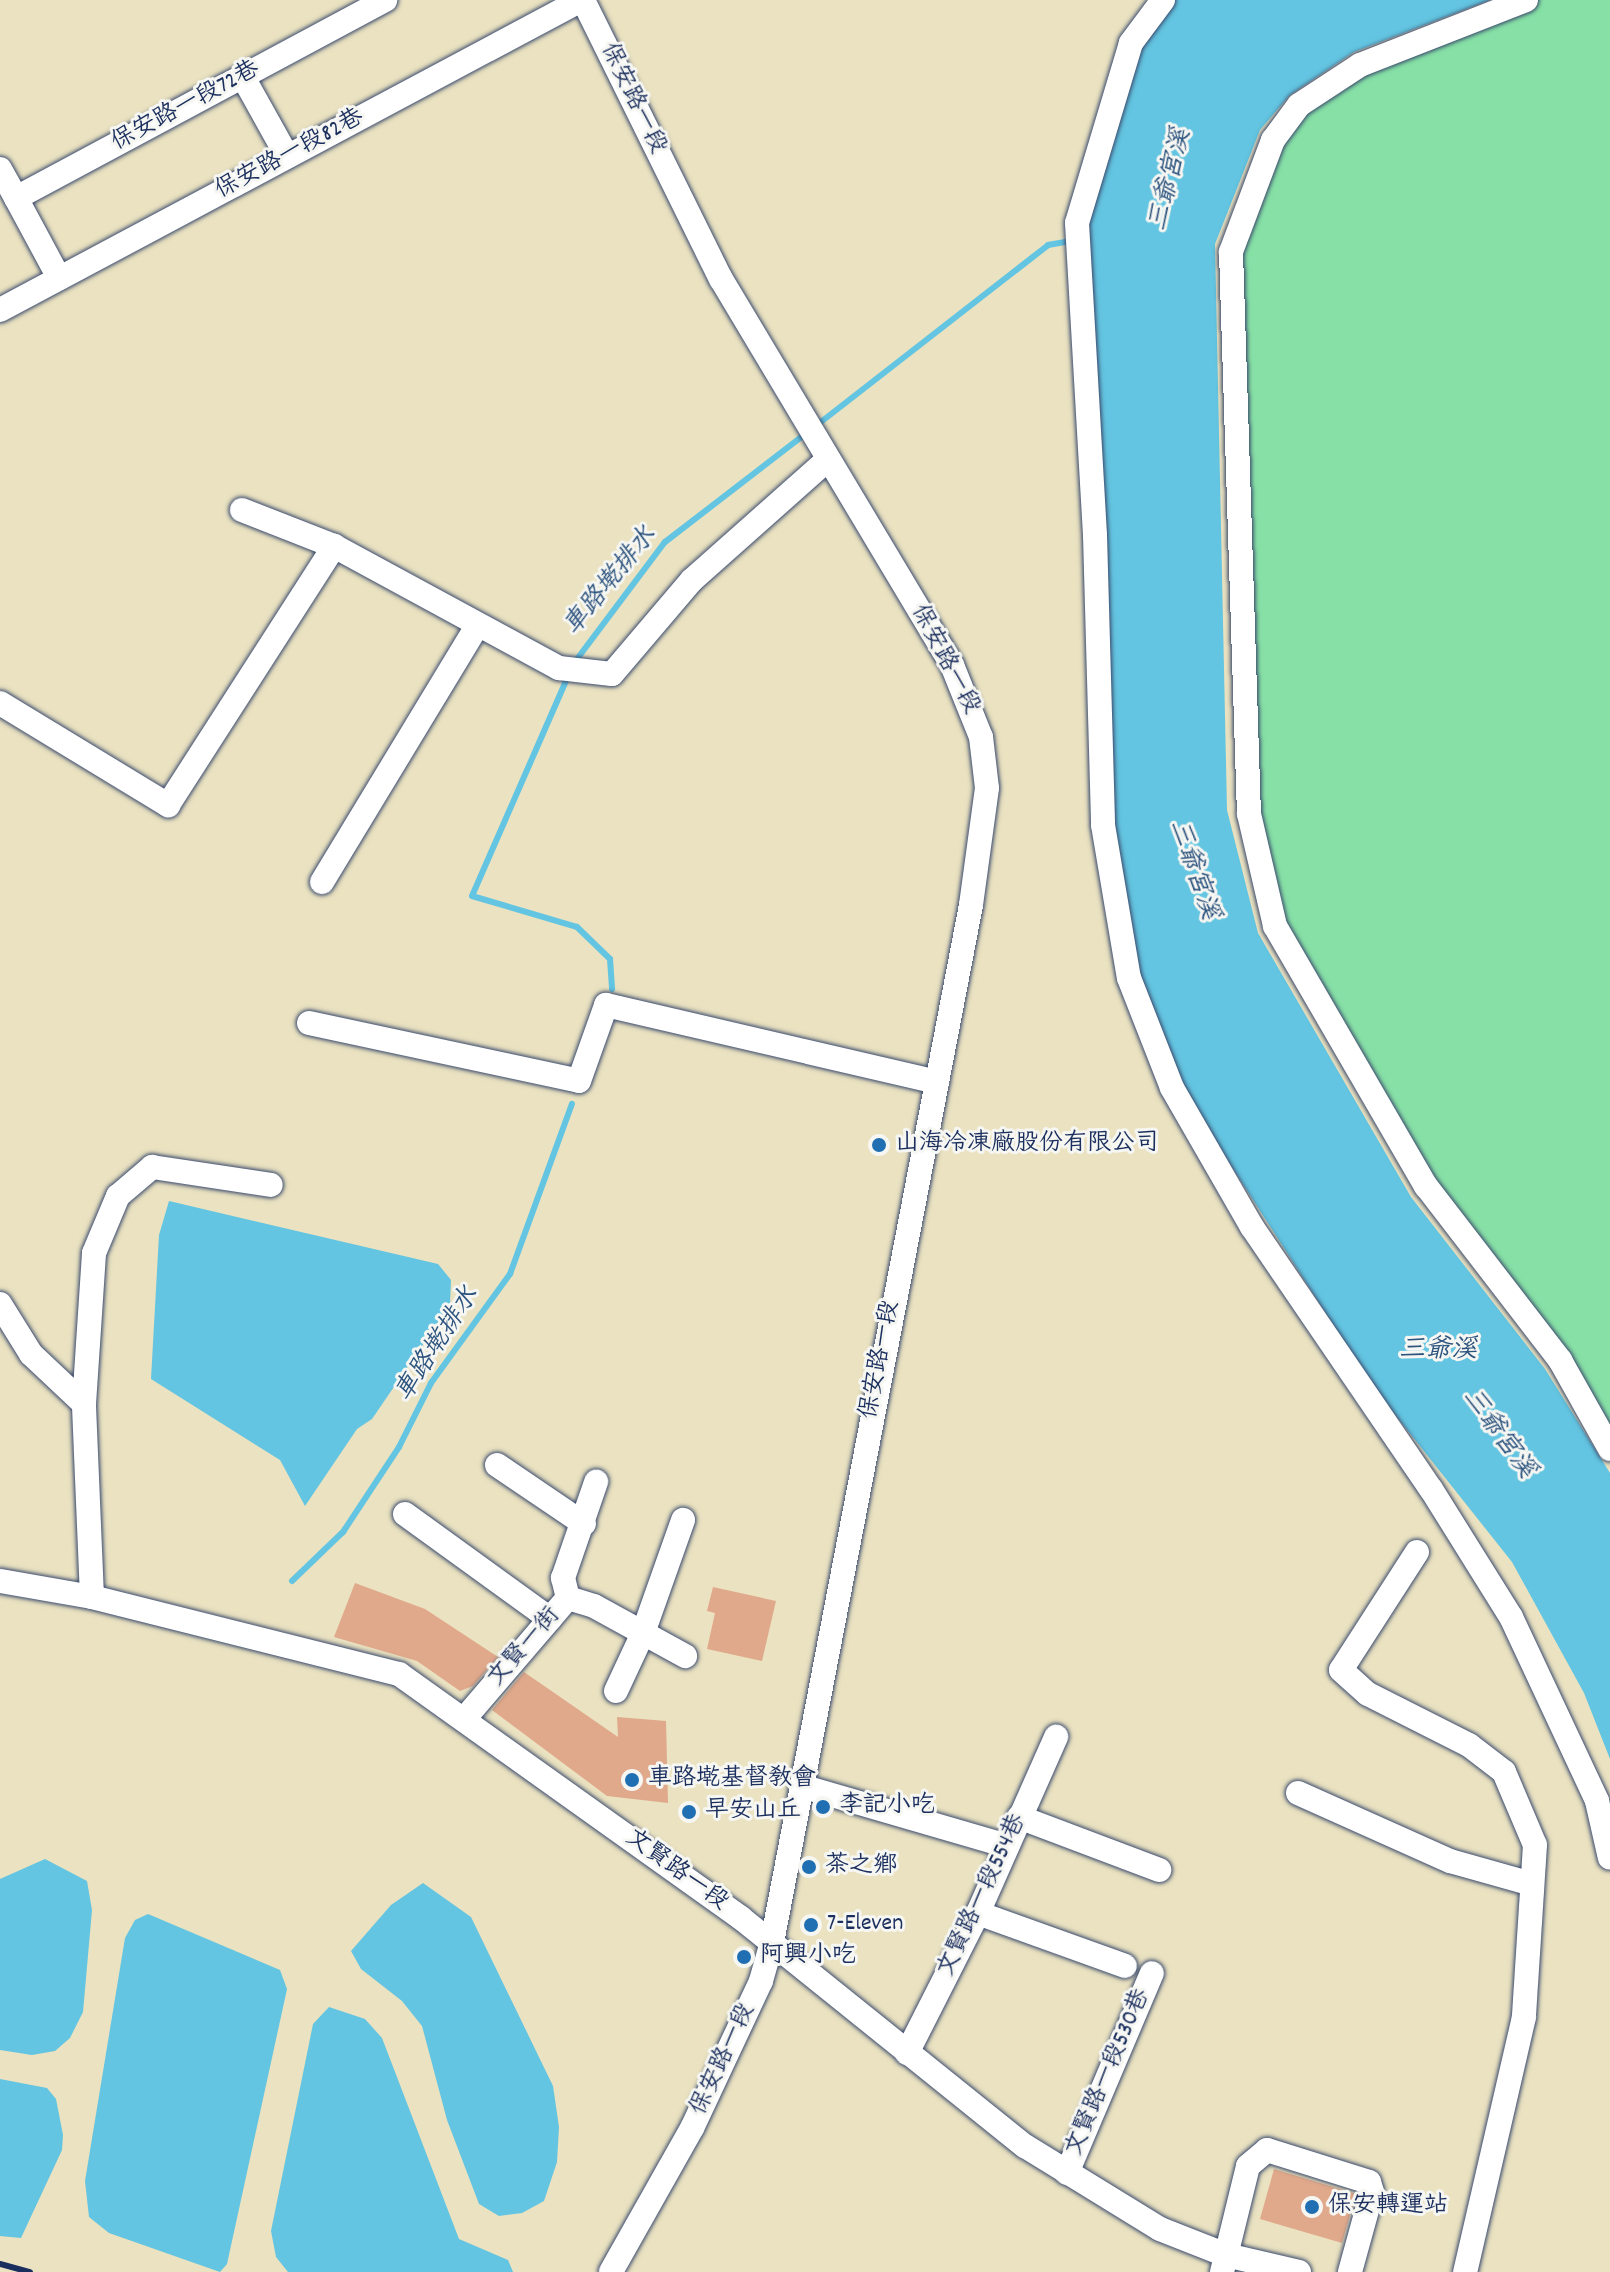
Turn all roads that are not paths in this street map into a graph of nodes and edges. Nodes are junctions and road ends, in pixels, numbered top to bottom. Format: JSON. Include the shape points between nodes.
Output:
{"nodes":[{"id":1,"x":385,"y":0,"type":"edge"},
{"id":2,"x":582,"y":0,"type":"edge"},
{"id":3,"x":1163,"y":0,"type":"edge"},
{"id":4,"x":1526,"y":0,"type":"edge"},
{"id":5,"x":243,"y":77,"type":"junction"},
{"id":6,"x":287,"y":156,"type":"junction"},
{"id":7,"x":0,"y":169,"type":"edge"},
{"id":8,"x":16,"y":198,"type":"junction"},
{"id":9,"x":59,"y":278,"type":"junction"},
{"id":10,"x":0,"y":310,"type":"edge"},
{"id":11,"x":824,"y":457,"type":"junction"},
{"id":12,"x":242,"y":510,"type":"dead end"},
{"id":13,"x":334,"y":546,"type":"junction"},
{"id":14,"x":477,"y":626,"type":"junction"},
{"id":15,"x":0,"y":703,"type":"edge"},
{"id":16,"x":322,"y":882,"type":"dead end"},
{"id":17,"x":309,"y":1023,"type":"dead end"},
{"id":18,"x":937,"y":1082,"type":"junction"},
{"id":19,"x":271,"y":1185,"type":"dead end"},
{"id":20,"x":0,"y":1304,"type":"edge"},
{"id":21,"x":84,"y":1404,"type":"junction"},
{"id":22,"x":1610,"y":1449,"type":"edge"},
{"id":23,"x":497,"y":1465,"type":"dead end"},
{"id":24,"x":596,"y":1482,"type":"dead end"},
{"id":25,"x":405,"y":1514,"type":"dead end"},
{"id":26,"x":683,"y":1520,"type":"dead end"},
{"id":27,"x":584,"y":1524,"type":"junction"},
{"id":28,"x":1417,"y":1552,"type":"dead end"},
{"id":29,"x":0,"y":1581,"type":"edge"},
{"id":30,"x":92,"y":1597,"type":"junction"},
{"id":31,"x":568,"y":1598,"type":"junction"},
{"id":32,"x":550,"y":1619,"type":"junction"},
{"id":33,"x":643,"y":1633,"type":"junction"},
{"id":34,"x":685,"y":1656,"type":"dead end"},
{"id":35,"x":616,"y":1691,"type":"dead end"},
{"id":36,"x":465,"y":1718,"type":"junction"},
{"id":37,"x":1056,"y":1737,"type":"dead end"},
{"id":38,"x":801,"y":1786,"type":"junction"},
{"id":39,"x":1298,"y":1793,"type":"dead end"},
{"id":40,"x":1019,"y":1817,"type":"junction"},
{"id":41,"x":1007,"y":1846,"type":"junction"},
{"id":42,"x":1610,"y":1858,"type":"edge"},
{"id":43,"x":1159,"y":1870,"type":"dead end"},
{"id":44,"x":1532,"y":1884,"type":"junction"},
{"id":45,"x":978,"y":1913,"type":"junction"},
{"id":46,"x":772,"y":1942,"type":"junction"},
{"id":47,"x":1125,"y":1966,"type":"dead end"},
{"id":48,"x":1152,"y":1973,"type":"dead end"},
{"id":49,"x":907,"y":2053,"type":"junction"},
{"id":50,"x":1067,"y":2173,"type":"junction"},
{"id":51,"x":1224,"y":2264,"type":"edge"},
{"id":52,"x":611,"y":2272,"type":"edge"},
{"id":53,"x":1299,"y":2272,"type":"edge"},
{"id":54,"x":1350,"y":2272,"type":"edge"},
{"id":55,"x":1465,"y":2272,"type":"edge"}],
"edges":[{"from":1,"to":5,"type":"street","name":"保安路一段72巷"},
{"from":2,"to":6,"type":"street","name":"保安路一段82巷"},
{"from":2,"to":11,"type":"street","name":"保安路一段","via":[[721,279]]},
{"from":3,"to":42,"type":"street","via":[[1131,43],[1077,223],[1095,535],[1103,825],[1129,978],[1172,1088],[1252,1227],[1431,1489],[1511,1617],[1597,1801]]},
{"from":4,"to":22,"type":"street","via":[[1360,65],[1299,105],[1273,140],[1231,252],[1249,814],[1283,940],[1426,1186],[1560,1360]]},
{"from":5,"to":6,"type":"street"},
{"from":5,"to":8,"type":"street","name":"保安路一段72巷"},
{"from":6,"to":9,"type":"street","name":"保安路一段82巷"},
{"from":7,"to":8,"type":"street"},
{"from":8,"to":9,"type":"street"},
{"from":9,"to":10,"type":"street","name":"保安路一段82巷"},
{"from":11,"to":14,"type":"street","via":[[692,580],[612,674],[569,671]]},
{"from":11,"to":18,"type":"street","name":"保安路一段","via":[[952,665],[984,753],[986,821]]},
{"from":12,"to":13,"type":"street"},
{"from":13,"to":14,"type":"street"},
{"from":13,"to":15,"type":"street","via":[[168,805]]},
{"from":14,"to":16,"type":"street"},
{"from":17,"to":18,"type":"street","via":[[579,1081],[606,1005]]},
{"from":18,"to":38,"type":"street","name":"保安路一段"},
{"from":19,"to":21,"type":"street","via":[[152,1167],[118,1196],[94,1253]]},
{"from":20,"to":21,"type":"street","via":[[31,1354]]},
{"from":21,"to":30,"type":"street"},
{"from":23,"to":27,"type":"street"},
{"from":24,"to":27,"type":"street","name":"文賢一街"},
{"from":25,"to":32,"type":"street"},
{"from":26,"to":33,"type":"street"},
{"from":27,"to":31,"type":"street","name":"文賢一街","via":[[563,1578]]},
{"from":28,"to":44,"type":"street","via":[[1341,1670],[1368,1694],[1469,1745],[1504,1772],[1535,1845]]},
{"from":29,"to":30,"type":"street","name":"文賢路一段"},
{"from":30,"to":36,"type":"street","name":"文賢路一段","via":[[374,1666],[410,1681]]},
{"from":31,"to":32,"type":"street","name":"文賢一街"},
{"from":31,"to":33,"type":"street"},
{"from":32,"to":36,"type":"street","name":"文賢一街"},
{"from":33,"to":34,"type":"street"},
{"from":33,"to":35,"type":"street"},
{"from":36,"to":46,"type":"street","name":"文賢路一段"},
{"from":37,"to":40,"type":"street","name":"文賢路一段554巷"},
{"from":38,"to":41,"type":"street"},
{"from":38,"to":46,"type":"street","name":"保安路一段"},
{"from":39,"to":44,"type":"street","via":[[1450,1861]]},
{"from":40,"to":41,"type":"street","name":"文賢路一段554巷"},
{"from":40,"to":43,"type":"street"},
{"from":41,"to":45,"type":"street","name":"文賢路一段554巷"},
{"from":44,"to":55,"type":"street","via":[[1524,2017]]},
{"from":45,"to":47,"type":"street"},
{"from":45,"to":49,"type":"street","name":"文賢路一段554巷"},
{"from":46,"to":49,"type":"street","name":"文賢路一段"},
{"from":46,"to":52,"type":"street","name":"保安路一段","via":[[761,1981],[692,2128]]},
{"from":48,"to":50,"type":"street","name":"文賢路一段530巷"},
{"from":49,"to":50,"type":"street","name":"文賢路一段"},
{"from":50,"to":51,"type":"street","name":"文賢路一段"},
{"from":51,"to":53,"type":"street","name":"文賢路一段"},
{"from":51,"to":54,"type":"street","via":[[1248,2166],[1267,2150],[1369,2182],[1372,2192]]}]}
